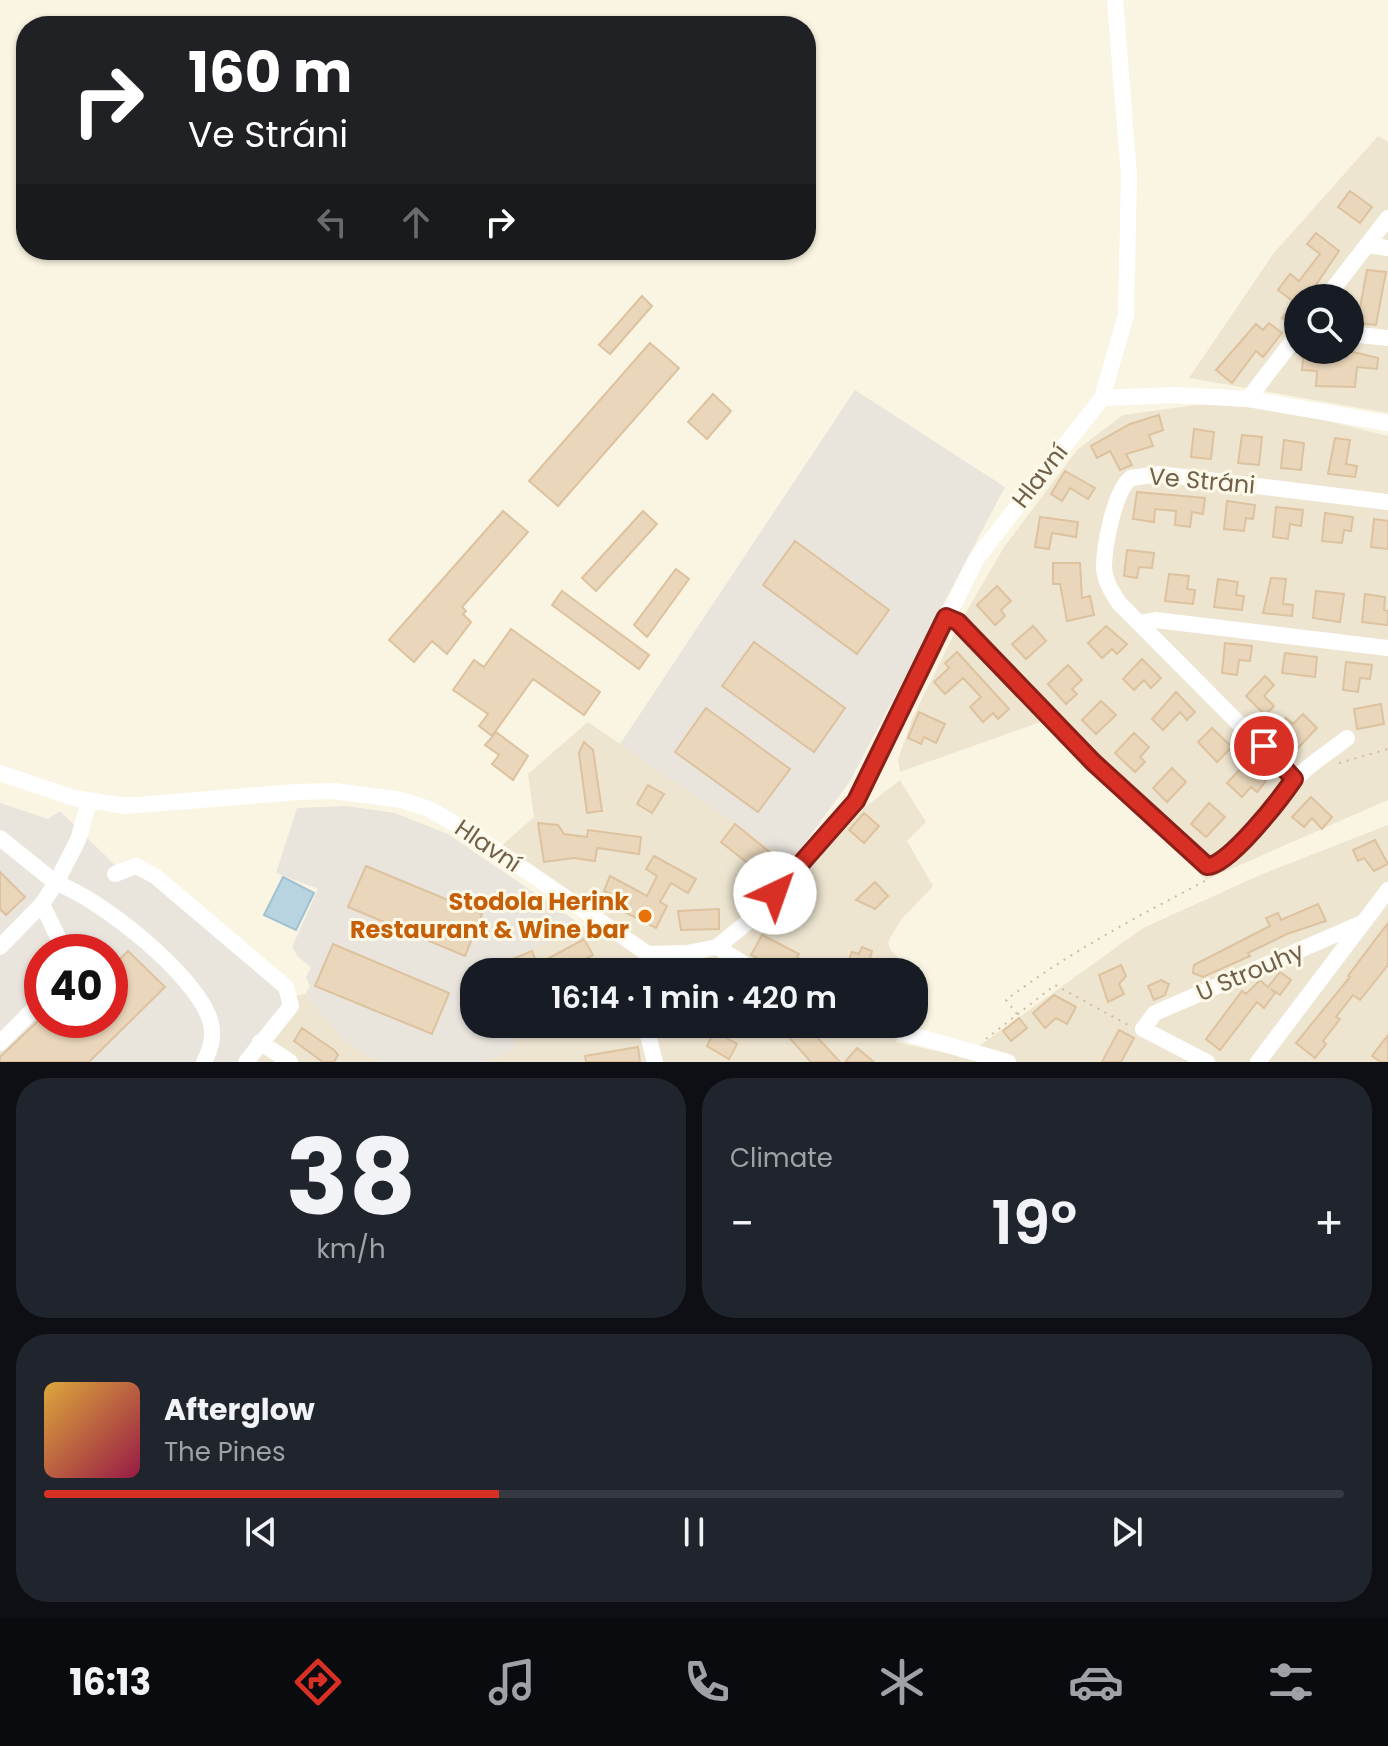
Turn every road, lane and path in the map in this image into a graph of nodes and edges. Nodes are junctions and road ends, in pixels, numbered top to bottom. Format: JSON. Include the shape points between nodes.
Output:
{"nodes":[{"id":1,"x":1115,"y":0,"type":"edge"},
{"id":2,"x":1388,"y":218,"type":"edge"},
{"id":3,"x":1367,"y":245,"type":"junction"},
{"id":4,"x":1388,"y":248,"type":"edge"},
{"id":5,"x":1337,"y":284,"type":"edge"},
{"id":6,"x":1364,"y":335,"type":"edge"},
{"id":7,"x":1388,"y":338,"type":"edge"},
{"id":8,"x":1284,"y":352,"type":"edge"},
{"id":9,"x":1102,"y":398,"type":"junction"},
{"id":10,"x":1248,"y":399,"type":"junction"},
{"id":11,"x":1388,"y":423,"type":"edge"},
{"id":12,"x":1388,"y":502,"type":"edge"},
{"id":13,"x":946,"y":617,"type":"junction"},
{"id":14,"x":1140,"y":623,"type":"junction"},
{"id":15,"x":1388,"y":648,"type":"edge"},
{"id":16,"x":1347,"y":738,"type":"dead end"},
{"id":17,"x":1388,"y":749,"type":"edge"},
{"id":18,"x":1323,"y":757,"type":"junction"},
{"id":19,"x":0,"y":773,"type":"edge"},
{"id":20,"x":1294,"y":779,"type":"junction"},
{"id":21,"x":89,"y":802,"type":"junction"},
{"id":22,"x":0,"y":838,"type":"edge"},
{"id":23,"x":115,"y":874,"type":"dead end"},
{"id":24,"x":1206,"y":880,"type":"dead end"},
{"id":25,"x":56,"y":883,"type":"junction"},
{"id":26,"x":1388,"y":890,"type":"edge"},
{"id":27,"x":42,"y":904,"type":"junction"},
{"id":28,"x":1362,"y":923,"type":"junction"},
{"id":29,"x":56,"y":934,"type":"edge"},
{"id":30,"x":0,"y":947,"type":"edge"},
{"id":31,"x":717,"y":947,"type":"junction"},
{"id":32,"x":648,"y":954,"type":"junction"},
{"id":33,"x":647,"y":958,"type":"edge"},
{"id":34,"x":735,"y":958,"type":"edge"},
{"id":35,"x":1017,"y":1014,"type":"junction"},
{"id":36,"x":24,"y":1019,"type":"edge"},
{"id":37,"x":1143,"y":1029,"type":"junction"},
{"id":38,"x":649,"y":1038,"type":"edge"},
{"id":39,"x":928,"y":1038,"type":"edge"},
{"id":40,"x":260,"y":1042,"type":"junction"},
{"id":41,"x":0,"y":1043,"type":"edge"},
{"id":42,"x":973,"y":1049,"type":"junction"},
{"id":43,"x":204,"y":1062,"type":"edge"},
{"id":44,"x":246,"y":1062,"type":"edge"},
{"id":45,"x":290,"y":1062,"type":"edge"},
{"id":46,"x":655,"y":1062,"type":"edge"},
{"id":47,"x":1008,"y":1062,"type":"edge"},
{"id":48,"x":1207,"y":1062,"type":"edge"},
{"id":49,"x":1258,"y":1062,"type":"edge"}],
"edges":[{"from":1,"to":9,"type":"street","via":[[1129,175],[1126,315]]},
{"from":2,"to":3,"type":"street"},
{"from":3,"to":4,"type":"street"},
{"from":3,"to":5,"type":"street"},
{"from":6,"to":7,"type":"street"},
{"from":8,"to":10,"type":"street"},
{"from":9,"to":10,"type":"street"},
{"from":9,"to":13,"type":"street","name":"Hlavní","via":[[977,558]]},
{"from":10,"to":11,"type":"street"},
{"from":12,"to":14,"type":"street","name":"Ve Stráni","via":[[1159,474],[1131,478],[1117,494],[1104,568],[1119,603]]},
{"from":13,"to":20,"type":"street","via":[[958,622],[1093,762],[1207,866],[1223,861]]},
{"from":13,"to":31,"type":"street","name":"Hlavní","via":[[856,801],[755,916]]},
{"from":14,"to":15,"type":"street","via":[[1155,620]]},
{"from":14,"to":20,"type":"street","name":"Ve Stráni"},
{"from":16,"to":18,"type":"street"},
{"from":17,"to":18,"type":"path","via":[[1343,764]]},
{"from":18,"to":20,"type":"street"},
{"from":19,"to":21,"type":"street","name":"Hlavní"},
{"from":21,"to":25,"type":"street","via":[[78,840]]},
{"from":21,"to":32,"type":"street","name":"Hlavní","via":[[126,806],[334,791],[402,800],[471,833]]},
{"from":22,"to":25,"type":"street"},
{"from":23,"to":40,"type":"street","via":[[136,866],[155,876],[286,987],[291,1006]]},
{"from":24,"to":35,"type":"path","via":[[1042,973],[1006,1000]]},
{"from":25,"to":27,"type":"street"},
{"from":25,"to":43,"type":"street","via":[[107,909],[194,993],[211,1024]]},
{"from":26,"to":28,"type":"street"},
{"from":27,"to":29,"type":"street"},
{"from":27,"to":30,"type":"street"},
{"from":28,"to":37,"type":"street","name":"U Strouhy","via":[[1155,1013]]},
{"from":28,"to":49,"type":"street"},
{"from":31,"to":32,"type":"street"},
{"from":31,"to":34,"type":"street"},
{"from":32,"to":33,"type":"street"},
{"from":35,"to":37,"type":"path","via":[[1055,985]]},
{"from":35,"to":42,"type":"path"},
{"from":36,"to":41,"type":"street"},
{"from":37,"to":48,"type":"street"},
{"from":38,"to":46,"type":"street"},
{"from":39,"to":42,"type":"street"},
{"from":40,"to":44,"type":"street"},
{"from":40,"to":45,"type":"street"},
{"from":42,"to":47,"type":"street"}]}
